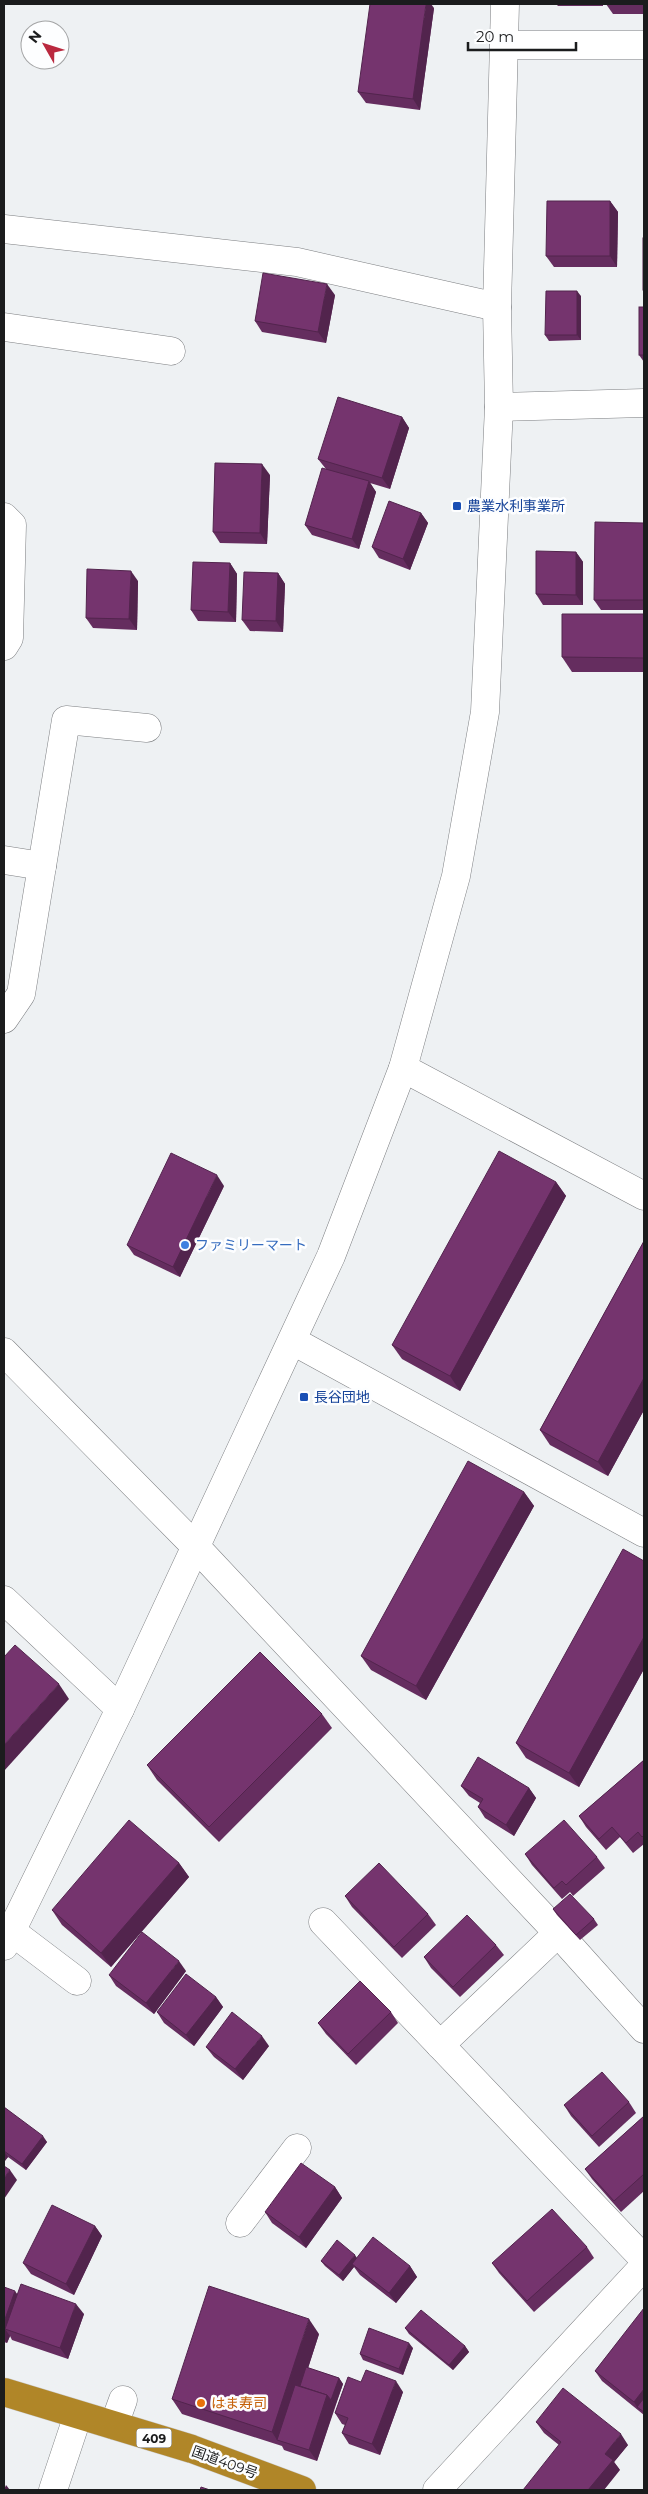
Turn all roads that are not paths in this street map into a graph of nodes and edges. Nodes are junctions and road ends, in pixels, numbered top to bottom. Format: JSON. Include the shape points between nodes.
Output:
{"nodes":[{"id":1,"x":506,"y":4,"type":"edge"},
{"id":2,"x":644,"y":45,"type":"edge"},
{"id":3,"x":504,"y":46,"type":"junction"},
{"id":4,"x":4,"y":230,"type":"edge"},
{"id":5,"x":497,"y":307,"type":"junction"},
{"id":6,"x":4,"y":327,"type":"edge"},
{"id":7,"x":171,"y":351,"type":"dead end"},
{"id":8,"x":644,"y":403,"type":"edge"},
{"id":9,"x":499,"y":407,"type":"junction"},
{"id":10,"x":4,"y":518,"type":"edge"},
{"id":11,"x":4,"y":646,"type":"edge"},
{"id":12,"x":147,"y":728,"type":"dead end"},
{"id":13,"x":4,"y":860,"type":"edge"},
{"id":14,"x":42,"y":866,"type":"junction"},
{"id":15,"x":4,"y":1019,"type":"edge"},
{"id":16,"x":403,"y":1068,"type":"junction"},
{"id":17,"x":644,"y":1196,"type":"edge"},
{"id":18,"x":293,"y":1340,"type":"junction"},
{"id":19,"x":4,"y":1352,"type":"edge"},
{"id":20,"x":644,"y":1533,"type":"edge"},
{"id":21,"x":196,"y":1547,"type":"junction"},
{"id":22,"x":4,"y":1600,"type":"edge"},
{"id":23,"x":120,"y":1709,"type":"junction"},
{"id":24,"x":323,"y":1922,"type":"dead end"},
{"id":25,"x":558,"y":1933,"type":"junction"},
{"id":26,"x":8,"y":1939,"type":"edge"},
{"id":27,"x":77,"y":1981,"type":"dead end"},
{"id":28,"x":644,"y":2029,"type":"edge"},
{"id":29,"x":440,"y":2046,"type":"junction"},
{"id":30,"x":297,"y":2148,"type":"dead end"},
{"id":31,"x":240,"y":2223,"type":"dead end"},
{"id":32,"x":644,"y":2259,"type":"edge"},
{"id":33,"x":644,"y":2266,"type":"edge"},
{"id":34,"x":4,"y":2392,"type":"edge"},
{"id":35,"x":123,"y":2400,"type":"dead end"},
{"id":36,"x":78,"y":2415,"type":"junction"},
{"id":37,"x":114,"y":2426,"type":"junction"},
{"id":38,"x":53,"y":2490,"type":"edge"},
{"id":39,"x":302,"y":2490,"type":"edge"},
{"id":40,"x":437,"y":2490,"type":"edge"}],
"edges":[{"from":1,"to":3,"type":"street"},
{"from":2,"to":3,"type":"street"},
{"from":3,"to":5,"type":"street"},
{"from":4,"to":5,"type":"street","via":[[297,262]]},
{"from":5,"to":9,"type":"street"},
{"from":6,"to":7,"type":"street"},
{"from":8,"to":9,"type":"street"},
{"from":9,"to":16,"type":"street","via":[[485,712],[456,876]]},
{"from":10,"to":11,"type":"street","via":[[12,525],[9,638]]},
{"from":12,"to":14,"type":"street","via":[[66,720]]},
{"from":13,"to":14,"type":"street"},
{"from":14,"to":15,"type":"street","via":[[21,994]]},
{"from":16,"to":17,"type":"street"},
{"from":16,"to":18,"type":"street","via":[[331,1256]]},
{"from":18,"to":20,"type":"street"},
{"from":18,"to":21,"type":"street"},
{"from":19,"to":21,"type":"street"},
{"from":21,"to":23,"type":"street"},
{"from":21,"to":25,"type":"street"},
{"from":22,"to":23,"type":"street"},
{"from":23,"to":26,"type":"street"},
{"from":24,"to":29,"type":"street"},
{"from":25,"to":28,"type":"street"},
{"from":25,"to":29,"type":"street"},
{"from":26,"to":27,"type":"street"},
{"from":29,"to":32,"type":"street"},
{"from":30,"to":31,"type":"street"},
{"from":33,"to":40,"type":"street"},
{"from":34,"to":36,"type":"highway","name":"国道409号","number":"409"},
{"from":35,"to":37,"type":"street"},
{"from":36,"to":37,"type":"highway","name":"国道409号","number":"409"},
{"from":36,"to":38,"type":"street"},
{"from":37,"to":39,"type":"highway","name":"国道409号","number":"409","via":[[192,2449]]}]}
